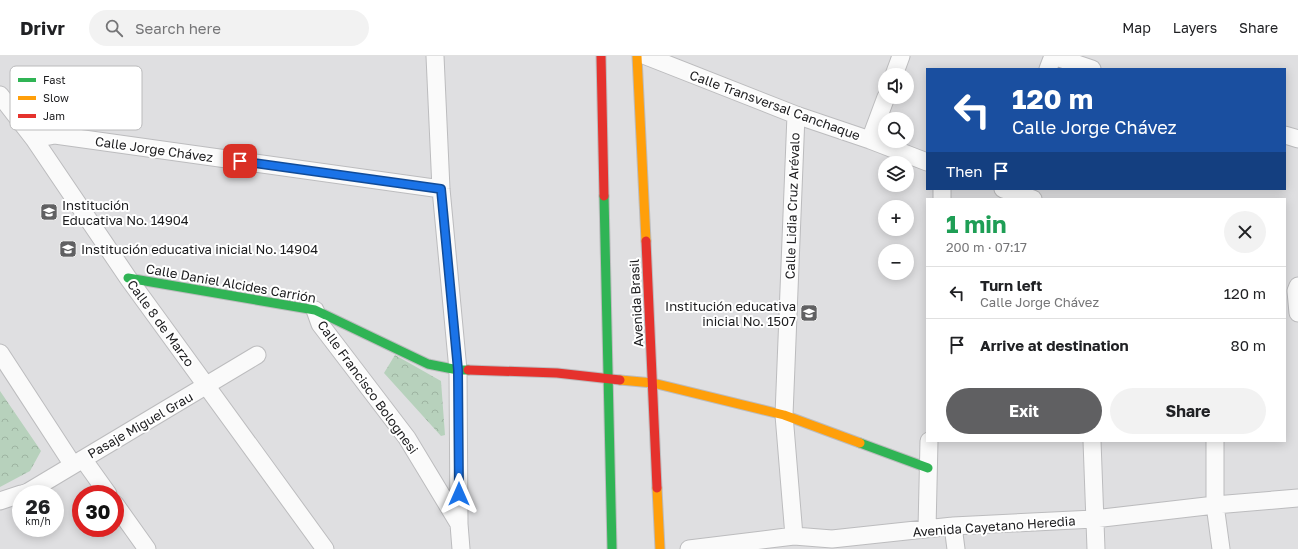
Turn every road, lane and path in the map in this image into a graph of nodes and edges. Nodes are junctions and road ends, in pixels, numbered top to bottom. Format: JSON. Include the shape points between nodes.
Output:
{"nodes":[{"id":1,"x":435,"y":56,"type":"edge"},
{"id":2,"x":601,"y":56,"type":"edge"},
{"id":3,"x":637,"y":56,"type":"edge"},
{"id":4,"x":646,"y":56,"type":"edge"},
{"id":5,"x":900,"y":56,"type":"edge"},
{"id":6,"x":1053,"y":56,"type":"edge"},
{"id":7,"x":896,"y":68,"type":"edge"},
{"id":8,"x":1048,"y":68,"type":"edge"},
{"id":9,"x":1089,"y":68,"type":"edge"},
{"id":10,"x":0,"y":95,"type":"edge"},
{"id":11,"x":883,"y":104,"type":"edge"},
{"id":12,"x":10,"y":108,"type":"edge"},
{"id":13,"x":796,"y":114,"type":"junction"},
{"id":14,"x":27,"y":130,"type":"edge"},
{"id":15,"x":1286,"y":134,"type":"edge"},
{"id":16,"x":34,"y":139,"type":"junction"},
{"id":17,"x":1298,"y":139,"type":"edge"},
{"id":18,"x":870,"y":140,"type":"junction"},
{"id":19,"x":926,"y":162,"type":"edge"},
{"id":20,"x":441,"y":189,"type":"junction"},
{"id":21,"x":1006,"y":190,"type":"edge"},
{"id":22,"x":1030,"y":198,"type":"edge"},
{"id":23,"x":128,"y":278,"type":"junction"},
{"id":24,"x":1294,"y":289,"type":"edge"},
{"id":25,"x":315,"y":310,"type":"junction"},
{"id":26,"x":1298,"y":313,"type":"edge"},
{"id":27,"x":0,"y":353,"type":"edge"},
{"id":28,"x":258,"y":356,"type":"dead end"},
{"id":29,"x":458,"y":370,"type":"junction"},
{"id":30,"x":610,"y":379,"type":"junction"},
{"id":31,"x":653,"y":383,"type":"junction"},
{"id":32,"x":207,"y":387,"type":"junction"},
{"id":33,"x":784,"y":415,"type":"junction"},
{"id":34,"x":929,"y":442,"type":"edge"},
{"id":35,"x":1092,"y":442,"type":"edge"},
{"id":36,"x":1215,"y":442,"type":"edge"},
{"id":37,"x":78,"y":462,"type":"junction"},
{"id":38,"x":928,"y":468,"type":"junction"},
{"id":39,"x":40,"y":485,"type":"edge"},
{"id":40,"x":100,"y":485,"type":"edge"},
{"id":41,"x":12,"y":497,"type":"edge"},
{"id":42,"x":1298,"y":498,"type":"edge"},
{"id":43,"x":0,"y":501,"type":"edge"},
{"id":44,"x":1216,"y":506,"type":"junction"},
{"id":45,"x":124,"y":517,"type":"edge"},
{"id":46,"x":1094,"y":519,"type":"junction"},
{"id":47,"x":459,"y":524,"type":"junction"},
{"id":48,"x":953,"y":526,"type":"junction"},
{"id":49,"x":927,"y":529,"type":"junction"},
{"id":50,"x":794,"y":536,"type":"junction"},
{"id":51,"x":833,"y":544,"type":"edge"},
{"id":52,"x":147,"y":549,"type":"edge"},
{"id":53,"x":325,"y":549,"type":"edge"},
{"id":54,"x":461,"y":549,"type":"edge"},
{"id":55,"x":612,"y":549,"type":"edge"},
{"id":56,"x":660,"y":549,"type":"edge"},
{"id":57,"x":689,"y":549,"type":"edge"},
{"id":58,"x":956,"y":549,"type":"edge"},
{"id":59,"x":1096,"y":549,"type":"edge"},
{"id":60,"x":1221,"y":549,"type":"edge"}],
"edges":[{"from":1,"to":20,"type":"street"},
{"from":2,"to":30,"type":"street"},
{"from":3,"to":31,"type":"street","name":"Avenida Brasil"},
{"from":4,"to":13,"type":"street","name":"Calle Transversal Canchaque"},
{"from":5,"to":7,"type":"street"},
{"from":6,"to":8,"type":"street"},
{"from":6,"to":9,"type":"street"},
{"from":10,"to":12,"type":"street","name":"Calle 8 de Marzo"},
{"from":11,"to":18,"type":"street"},
{"from":13,"to":18,"type":"street","name":"Calle Transversal Canchaque"},
{"from":13,"to":33,"type":"street","name":"Calle Lidia Cruz Arévalo"},
{"from":14,"to":16,"type":"street","name":"Calle 8 de Marzo"},
{"from":15,"to":17,"type":"street"},
{"from":16,"to":20,"type":"street","name":"Calle Jorge Chávez","via":[[55,135]]},
{"from":16,"to":23,"type":"street","name":"Calle 8 de Marzo"},
{"from":18,"to":19,"type":"street","name":"Calle Transversal Canchaque"},
{"from":20,"to":29,"type":"street"},
{"from":21,"to":22,"type":"street"},
{"from":23,"to":25,"type":"street","name":"Calle Daniel Alcides Carrión"},
{"from":23,"to":32,"type":"street","name":"Calle 8 de Marzo"},
{"from":24,"to":26,"type":"street"},
{"from":25,"to":29,"type":"street","name":"Calle Daniel Alcides Carrión","via":[[428,364]]},
{"from":25,"to":47,"type":"street","name":"Calle Francisco Bolognesi","via":[[320,324],[407,438]]},
{"from":27,"to":37,"type":"street"},
{"from":28,"to":32,"type":"street","name":"Pasaje Miguel Grau"},
{"from":29,"to":30,"type":"street","name":"Calle Daniel Alcides Carrión","via":[[557,373]]},
{"from":29,"to":47,"type":"street"},
{"from":30,"to":31,"type":"street","name":"Calle Daniel Alcides Carrión"},
{"from":30,"to":55,"type":"street"},
{"from":31,"to":33,"type":"street","name":"Calle Daniel Alcides Carrión"},
{"from":31,"to":56,"type":"street","name":"Avenida Brasil"},
{"from":32,"to":37,"type":"street","name":"Pasaje Miguel Grau"},
{"from":32,"to":53,"type":"street","name":"Calle 8 de Marzo"},
{"from":33,"to":38,"type":"street","name":"Calle Daniel Alcides Carrión"},
{"from":33,"to":50,"type":"street","name":"Calle Lidia Cruz Arévalo"},
{"from":34,"to":38,"type":"street"},
{"from":35,"to":46,"type":"street"},
{"from":36,"to":44,"type":"street"},
{"from":37,"to":39,"type":"street","name":"Pasaje Miguel Grau"},
{"from":37,"to":40,"type":"street"},
{"from":38,"to":49,"type":"street"},
{"from":41,"to":43,"type":"street","name":"Pasaje Miguel Grau"},
{"from":42,"to":44,"type":"street","name":"Avenida Cayetano Heredia"},
{"from":44,"to":46,"type":"street","name":"Avenida Cayetano Heredia"},
{"from":44,"to":60,"type":"street"},
{"from":45,"to":52,"type":"street"},
{"from":46,"to":48,"type":"street","name":"Avenida Cayetano Heredia"},
{"from":46,"to":59,"type":"street"},
{"from":47,"to":54,"type":"street"},
{"from":48,"to":49,"type":"street","name":"Avenida Cayetano Heredia"},
{"from":48,"to":58,"type":"street"},
{"from":49,"to":51,"type":"street","name":"Avenida Cayetano Heredia"},
{"from":50,"to":51,"type":"street","name":"Avenida Cayetano Heredia"},
{"from":50,"to":57,"type":"street","name":"Avenida Cayetano Heredia"}]}
